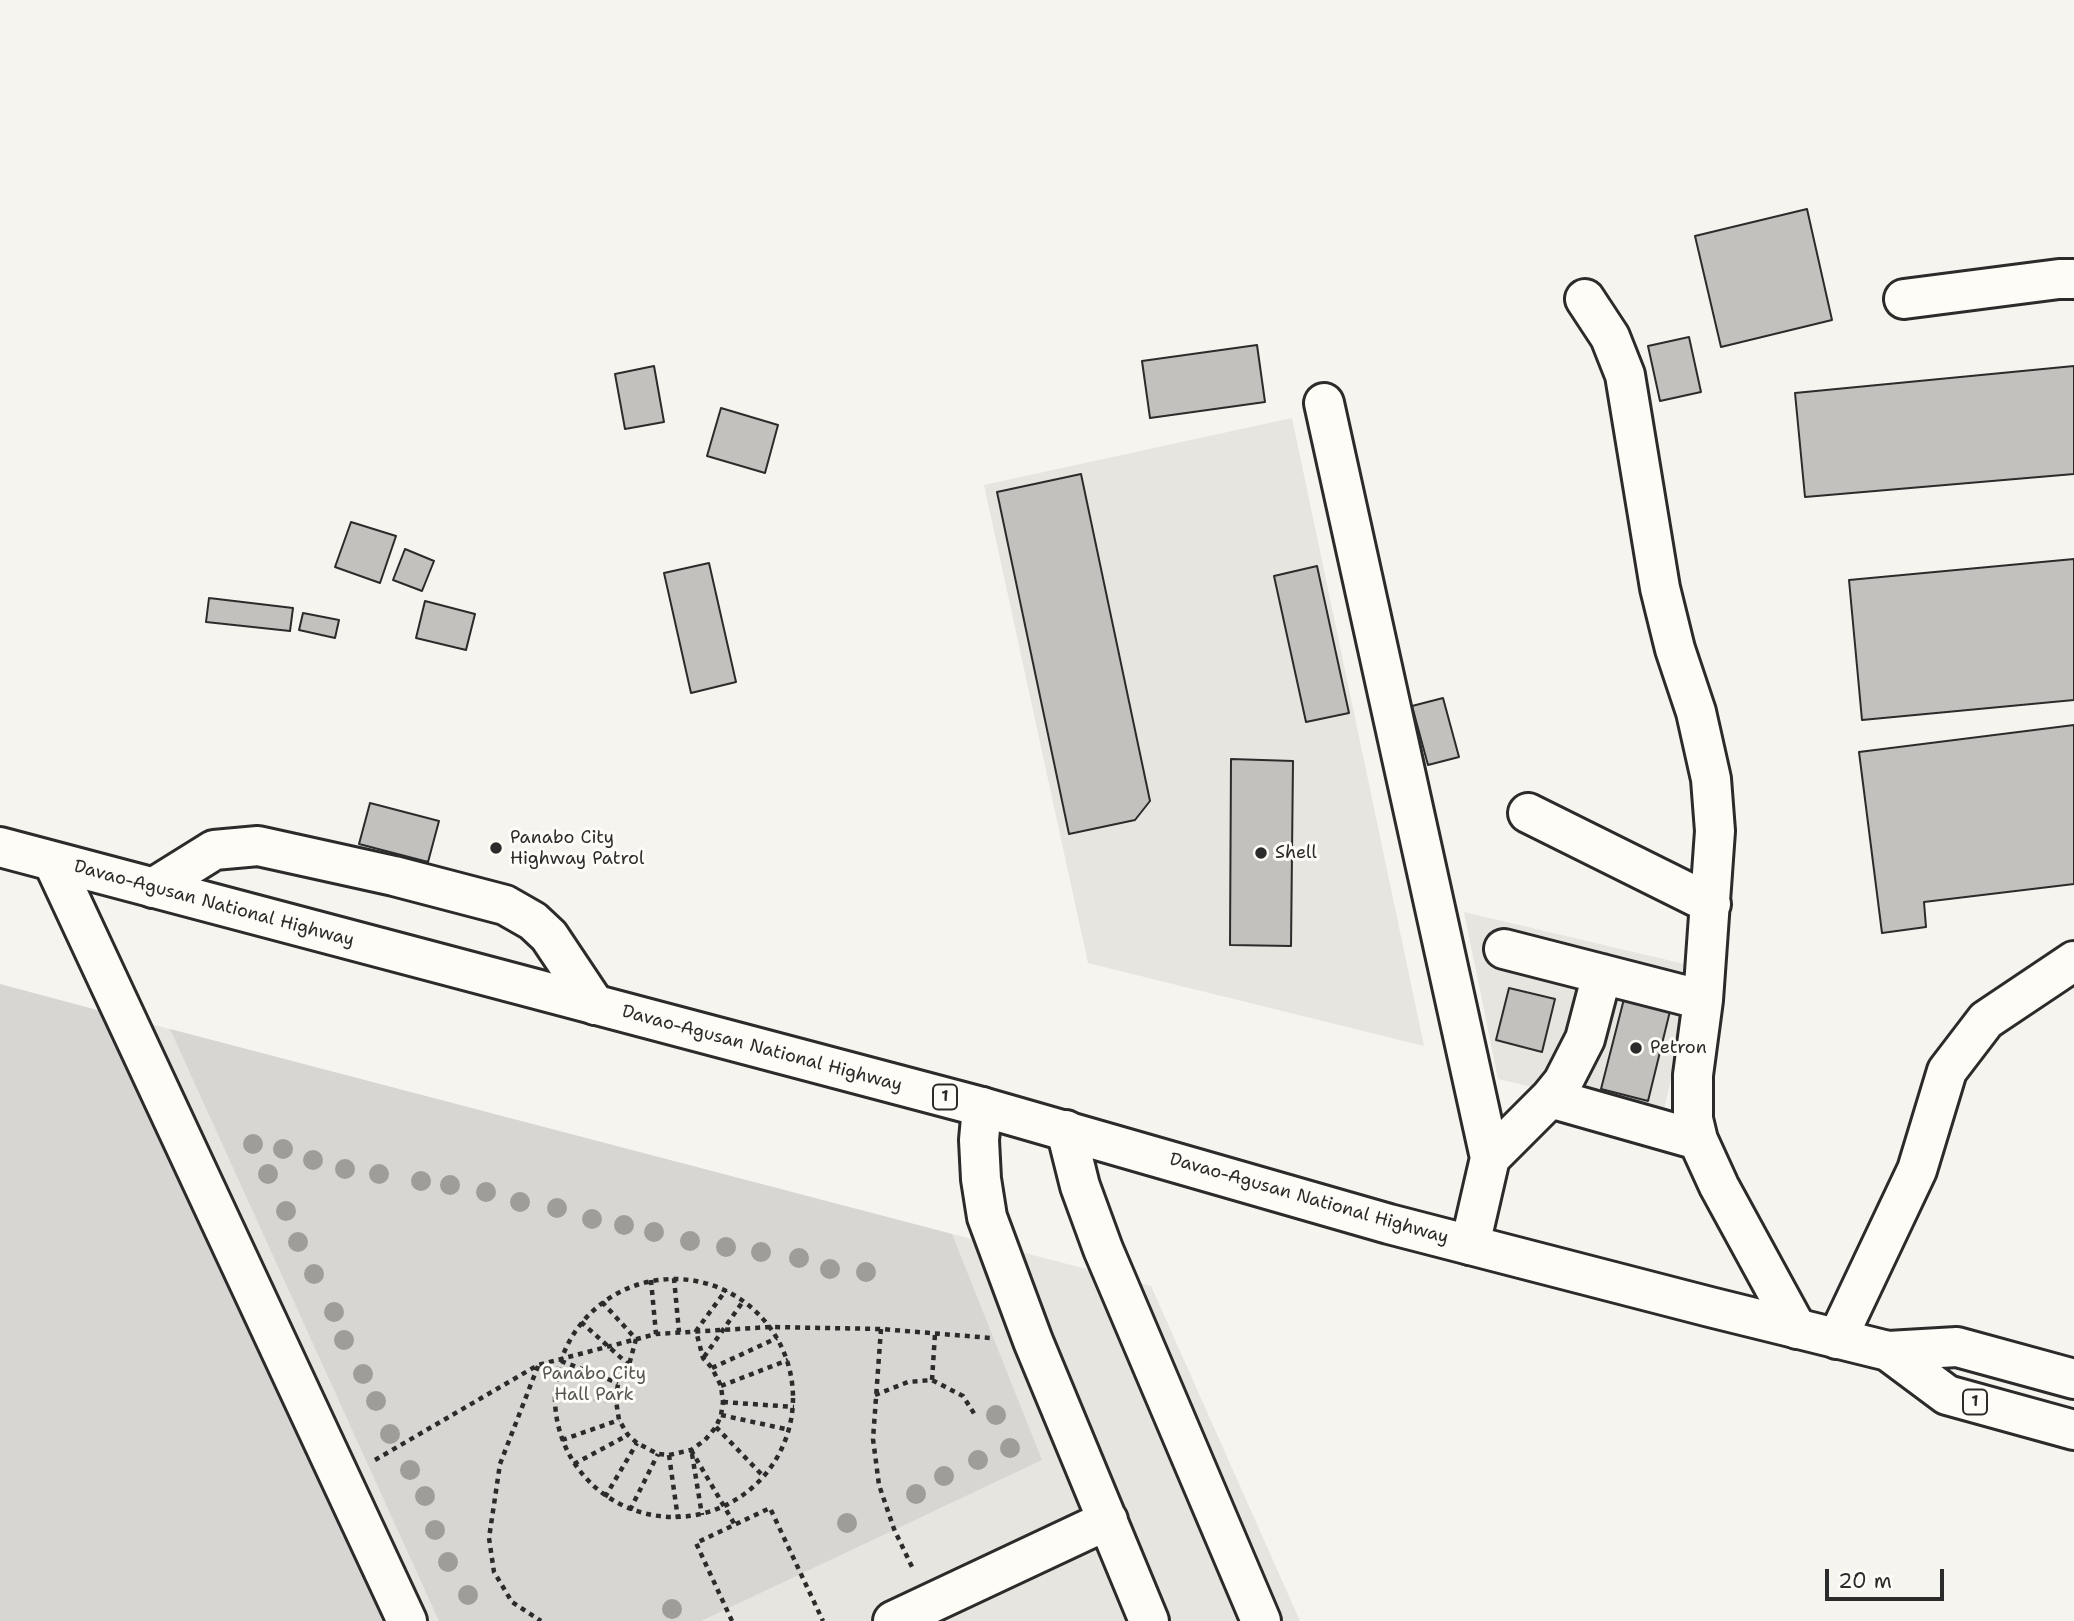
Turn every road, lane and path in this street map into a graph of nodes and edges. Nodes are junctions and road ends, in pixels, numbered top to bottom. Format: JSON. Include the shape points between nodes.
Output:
{"nodes":[{"id":1,"x":2074,"y":279,"type":"edge"},
{"id":2,"x":1585,"y":299,"type":"dead end"},
{"id":3,"x":1904,"y":299,"type":"dead end"},
{"id":4,"x":1324,"y":402,"type":"dead end"},
{"id":5,"x":1528,"y":813,"type":"dead end"},
{"id":6,"x":0,"y":847,"type":"edge"},
{"id":7,"x":53,"y":862,"type":"junction"},
{"id":8,"x":153,"y":888,"type":"junction"},
{"id":9,"x":1711,"y":904,"type":"junction"},
{"id":10,"x":1504,"y":949,"type":"dead end"},
{"id":11,"x":2074,"y":961,"type":"edge"},
{"id":12,"x":1602,"y":974,"type":"junction"},
{"id":13,"x":1703,"y":1000,"type":"junction"},
{"id":14,"x":595,"y":1004,"type":"junction"},
{"id":15,"x":1550,"y":1098,"type":"junction"},
{"id":16,"x":982,"y":1107,"type":"junction"},
{"id":17,"x":1066,"y":1130,"type":"junction"},
{"id":18,"x":1698,"y":1140,"type":"junction"},
{"id":19,"x":1490,"y":1158,"type":"junction"},
{"id":20,"x":1470,"y":1245,"type":"junction"},
{"id":21,"x":674,"y":1278,"type":"junction"},
{"id":22,"x":651,"y":1280,"type":"junction"},
{"id":23,"x":726,"y":1290,"type":"junction"},
{"id":24,"x":744,"y":1300,"type":"junction"},
{"id":25,"x":602,"y":1302,"type":"junction"},
{"id":26,"x":581,"y":1322,"type":"junction"},
{"id":27,"x":770,"y":1327,"type":"junction"},
{"id":28,"x":724,"y":1329,"type":"junction"},
{"id":29,"x":881,"y":1329,"type":"junction"},
{"id":30,"x":1797,"y":1329,"type":"junction"},
{"id":31,"x":696,"y":1331,"type":"junction"},
{"id":32,"x":679,"y":1332,"type":"junction"},
{"id":33,"x":656,"y":1334,"type":"junction"},
{"id":34,"x":935,"y":1334,"type":"junction"},
{"id":35,"x":777,"y":1338,"type":"junction"},
{"id":36,"x":636,"y":1339,"type":"junction"},
{"id":37,"x":1837,"y":1339,"type":"junction"},
{"id":38,"x":1033,"y":1341,"type":"junction"},
{"id":39,"x":609,"y":1347,"type":"junction"},
{"id":40,"x":1888,"y":1351,"type":"junction"},
{"id":41,"x":703,"y":1357,"type":"junction"},
{"id":42,"x":560,"y":1360,"type":"junction"},
{"id":43,"x":788,"y":1360,"type":"junction"},
{"id":44,"x":538,"y":1365,"type":"junction"},
{"id":45,"x":629,"y":1365,"type":"junction"},
{"id":46,"x":712,"y":1368,"type":"junction"},
{"id":47,"x":2074,"y":1379,"type":"edge"},
{"id":48,"x":932,"y":1380,"type":"junction"},
{"id":49,"x":618,"y":1383,"type":"junction"},
{"id":50,"x":721,"y":1386,"type":"junction"},
{"id":51,"x":555,"y":1395,"type":"junction"},
{"id":52,"x":875,"y":1395,"type":"junction"},
{"id":53,"x":616,"y":1401,"type":"junction"},
{"id":54,"x":723,"y":1402,"type":"junction"},
{"id":55,"x":794,"y":1407,"type":"junction"},
{"id":56,"x":721,"y":1415,"type":"junction"},
{"id":57,"x":975,"y":1415,"type":"dead end"},
{"id":58,"x":619,"y":1420,"type":"junction"},
{"id":59,"x":716,"y":1427,"type":"junction"},
{"id":60,"x":790,"y":1430,"type":"junction"},
{"id":61,"x":2074,"y":1430,"type":"edge"},
{"id":62,"x":628,"y":1436,"type":"junction"},
{"id":63,"x":562,"y":1440,"type":"junction"},
{"id":64,"x":637,"y":1443,"type":"junction"},
{"id":65,"x":691,"y":1450,"type":"junction"},
{"id":66,"x":658,"y":1454,"type":"junction"},
{"id":67,"x":669,"y":1455,"type":"junction"},
{"id":68,"x":574,"y":1464,"type":"junction"},
{"id":69,"x":764,"y":1477,"type":"junction"},
{"id":70,"x":341,"y":1480,"type":"junction"},
{"id":71,"x":605,"y":1497,"type":"junction"},
{"id":72,"x":725,"y":1508,"type":"junction"},
{"id":73,"x":630,"y":1510,"type":"junction"},
{"id":74,"x":702,"y":1515,"type":"junction"},
{"id":75,"x":678,"y":1519,"type":"junction"},
{"id":76,"x":1108,"y":1520,"type":"junction"},
{"id":77,"x":735,"y":1525,"type":"junction"},
{"id":78,"x":930,"y":1604,"type":"junction"},
{"id":79,"x":407,"y":1621,"type":"edge"},
{"id":80,"x":541,"y":1621,"type":"edge"},
{"id":81,"x":732,"y":1621,"type":"edge"},
{"id":82,"x":823,"y":1621,"type":"edge"},
{"id":83,"x":893,"y":1621,"type":"edge"},
{"id":84,"x":1149,"y":1621,"type":"edge"},
{"id":85,"x":1261,"y":1621,"type":"edge"}],
"edges":[{"from":1,"to":3,"type":"main road"},
{"from":2,"to":9,"type":"main road","via":[[1610,337],[1625,375],[1660,588],[1711,779],[1715,831]]},
{"from":4,"to":19,"type":"main road"},
{"from":5,"to":9,"type":"main road"},
{"from":6,"to":7,"type":"main road","name":"Davao-Agusan National Highway","number":"1"},
{"from":7,"to":8,"type":"main road","name":"Davao-Agusan National Highway","number":"1"},
{"from":7,"to":70,"type":"main road"},
{"from":8,"to":14,"type":"main road","name":"Davao-Agusan National Highway","number":"1"},
{"from":8,"to":14,"type":"main road","via":[[214,850],[258,846],[505,905],[549,936]]},
{"from":9,"to":13,"type":"main road"},
{"from":10,"to":12,"type":"main road"},
{"from":11,"to":37,"type":"main road","via":[[1986,1020],[1947,1071],[1917,1170]]},
{"from":12,"to":13,"type":"main road"},
{"from":12,"to":15,"type":"main road","via":[[1584,1039]]},
{"from":13,"to":18,"type":"main road","via":[[1691,1099]]},
{"from":14,"to":16,"type":"main road","name":"Davao-Agusan National Highway","number":"1"},
{"from":15,"to":18,"type":"main road"},
{"from":15,"to":19,"type":"main road"},
{"from":16,"to":17,"type":"main road","name":"Davao-Agusan National Highway","number":"1"},
{"from":16,"to":38,"type":"main road","via":[[979,1140],[987,1217]]},
{"from":17,"to":20,"type":"main road","name":"Davao-Agusan National Highway","number":"1"},
{"from":17,"to":85,"type":"main road","via":[[1102,1249]]},
{"from":18,"to":30,"type":"main road"},
{"from":19,"to":20,"type":"main road"},
{"from":20,"to":30,"type":"main road","name":"Davao-Agusan National Highway","number":"1"},
{"from":21,"to":22,"type":"path"},
{"from":21,"to":23,"type":"path"},
{"from":21,"to":32,"type":"path"},
{"from":22,"to":25,"type":"path"},
{"from":22,"to":33,"type":"path"},
{"from":23,"to":24,"type":"path"},
{"from":23,"to":31,"type":"path"},
{"from":24,"to":27,"type":"path"},
{"from":24,"to":28,"type":"path"},
{"from":25,"to":26,"type":"path"},
{"from":25,"to":36,"type":"path"},
{"from":26,"to":39,"type":"path"},
{"from":26,"to":42,"type":"path"},
{"from":27,"to":28,"type":"path"},
{"from":27,"to":29,"type":"path"},
{"from":27,"to":35,"type":"path"},
{"from":28,"to":31,"type":"path"},
{"from":28,"to":41,"type":"path"},
{"from":29,"to":34,"type":"path"},
{"from":29,"to":52,"type":"path"},
{"from":30,"to":37,"type":"main road","name":"Davao-Agusan National Highway","number":"1"},
{"from":31,"to":32,"type":"path"},
{"from":31,"to":41,"type":"path"},
{"from":32,"to":33,"type":"path"},
{"from":33,"to":36,"type":"path"},
{"from":34,"to":38,"type":"path"},
{"from":34,"to":48,"type":"path"},
{"from":35,"to":43,"type":"path"},
{"from":35,"to":46,"type":"path"},
{"from":36,"to":39,"type":"path"},
{"from":36,"to":45,"type":"path"},
{"from":37,"to":40,"type":"main road","name":"Davao-Agusan National Highway","number":"1"},
{"from":38,"to":76,"type":"main road"},
{"from":39,"to":42,"type":"path"},
{"from":39,"to":45,"type":"path"},
{"from":40,"to":47,"type":"main road","name":"Davao-Agusan National Highway","number":"1","via":[[1957,1347]]},
{"from":40,"to":61,"type":"main road","name":"Davao-Agusan National Highway","number":"1","via":[[1947,1395]]},
{"from":41,"to":46,"type":"path"},
{"from":42,"to":44,"type":"path"},
{"from":42,"to":49,"type":"path"},
{"from":42,"to":51,"type":"path"},
{"from":43,"to":50,"type":"path"},
{"from":43,"to":55,"type":"path"},
{"from":44,"to":70,"type":"path"},
{"from":44,"to":80,"type":"path","via":[[500,1464],[489,1538],[500,1582],[512,1601]]},
{"from":45,"to":49,"type":"path"},
{"from":46,"to":50,"type":"path"},
{"from":48,"to":52,"type":"path","via":[[908,1381]]},
{"from":48,"to":57,"type":"path","via":[[962,1396]]},
{"from":49,"to":53,"type":"path"},
{"from":50,"to":54,"type":"path"},
{"from":51,"to":53,"type":"path"},
{"from":51,"to":63,"type":"path"},
{"from":52,"to":78,"type":"path","via":[[873,1439],[879,1485],[894,1529]]},
{"from":53,"to":58,"type":"path"},
{"from":54,"to":55,"type":"path"},
{"from":54,"to":56,"type":"path"},
{"from":55,"to":60,"type":"path"},
{"from":56,"to":59,"type":"path"},
{"from":56,"to":60,"type":"path"},
{"from":58,"to":62,"type":"path"},
{"from":58,"to":63,"type":"path"},
{"from":59,"to":65,"type":"path"},
{"from":59,"to":69,"type":"path"},
{"from":60,"to":69,"type":"path"},
{"from":62,"to":64,"type":"path"},
{"from":62,"to":68,"type":"path"},
{"from":63,"to":68,"type":"path"},
{"from":64,"to":66,"type":"path"},
{"from":64,"to":71,"type":"path"},
{"from":65,"to":67,"type":"path"},
{"from":65,"to":72,"type":"path"},
{"from":65,"to":74,"type":"path"},
{"from":66,"to":67,"type":"path"},
{"from":66,"to":73,"type":"path"},
{"from":67,"to":75,"type":"path"},
{"from":68,"to":71,"type":"path"},
{"from":69,"to":72,"type":"path"},
{"from":70,"to":79,"type":"main road"},
{"from":71,"to":73,"type":"path"},
{"from":72,"to":74,"type":"path"},
{"from":72,"to":77,"type":"path"},
{"from":73,"to":75,"type":"path"},
{"from":74,"to":75,"type":"path"},
{"from":76,"to":78,"type":"main road"},
{"from":76,"to":84,"type":"main road"},
{"from":77,"to":81,"type":"path","via":[[696,1543]]},
{"from":77,"to":82,"type":"path","via":[[770,1508]]},
{"from":78,"to":83,"type":"main road"}]}
